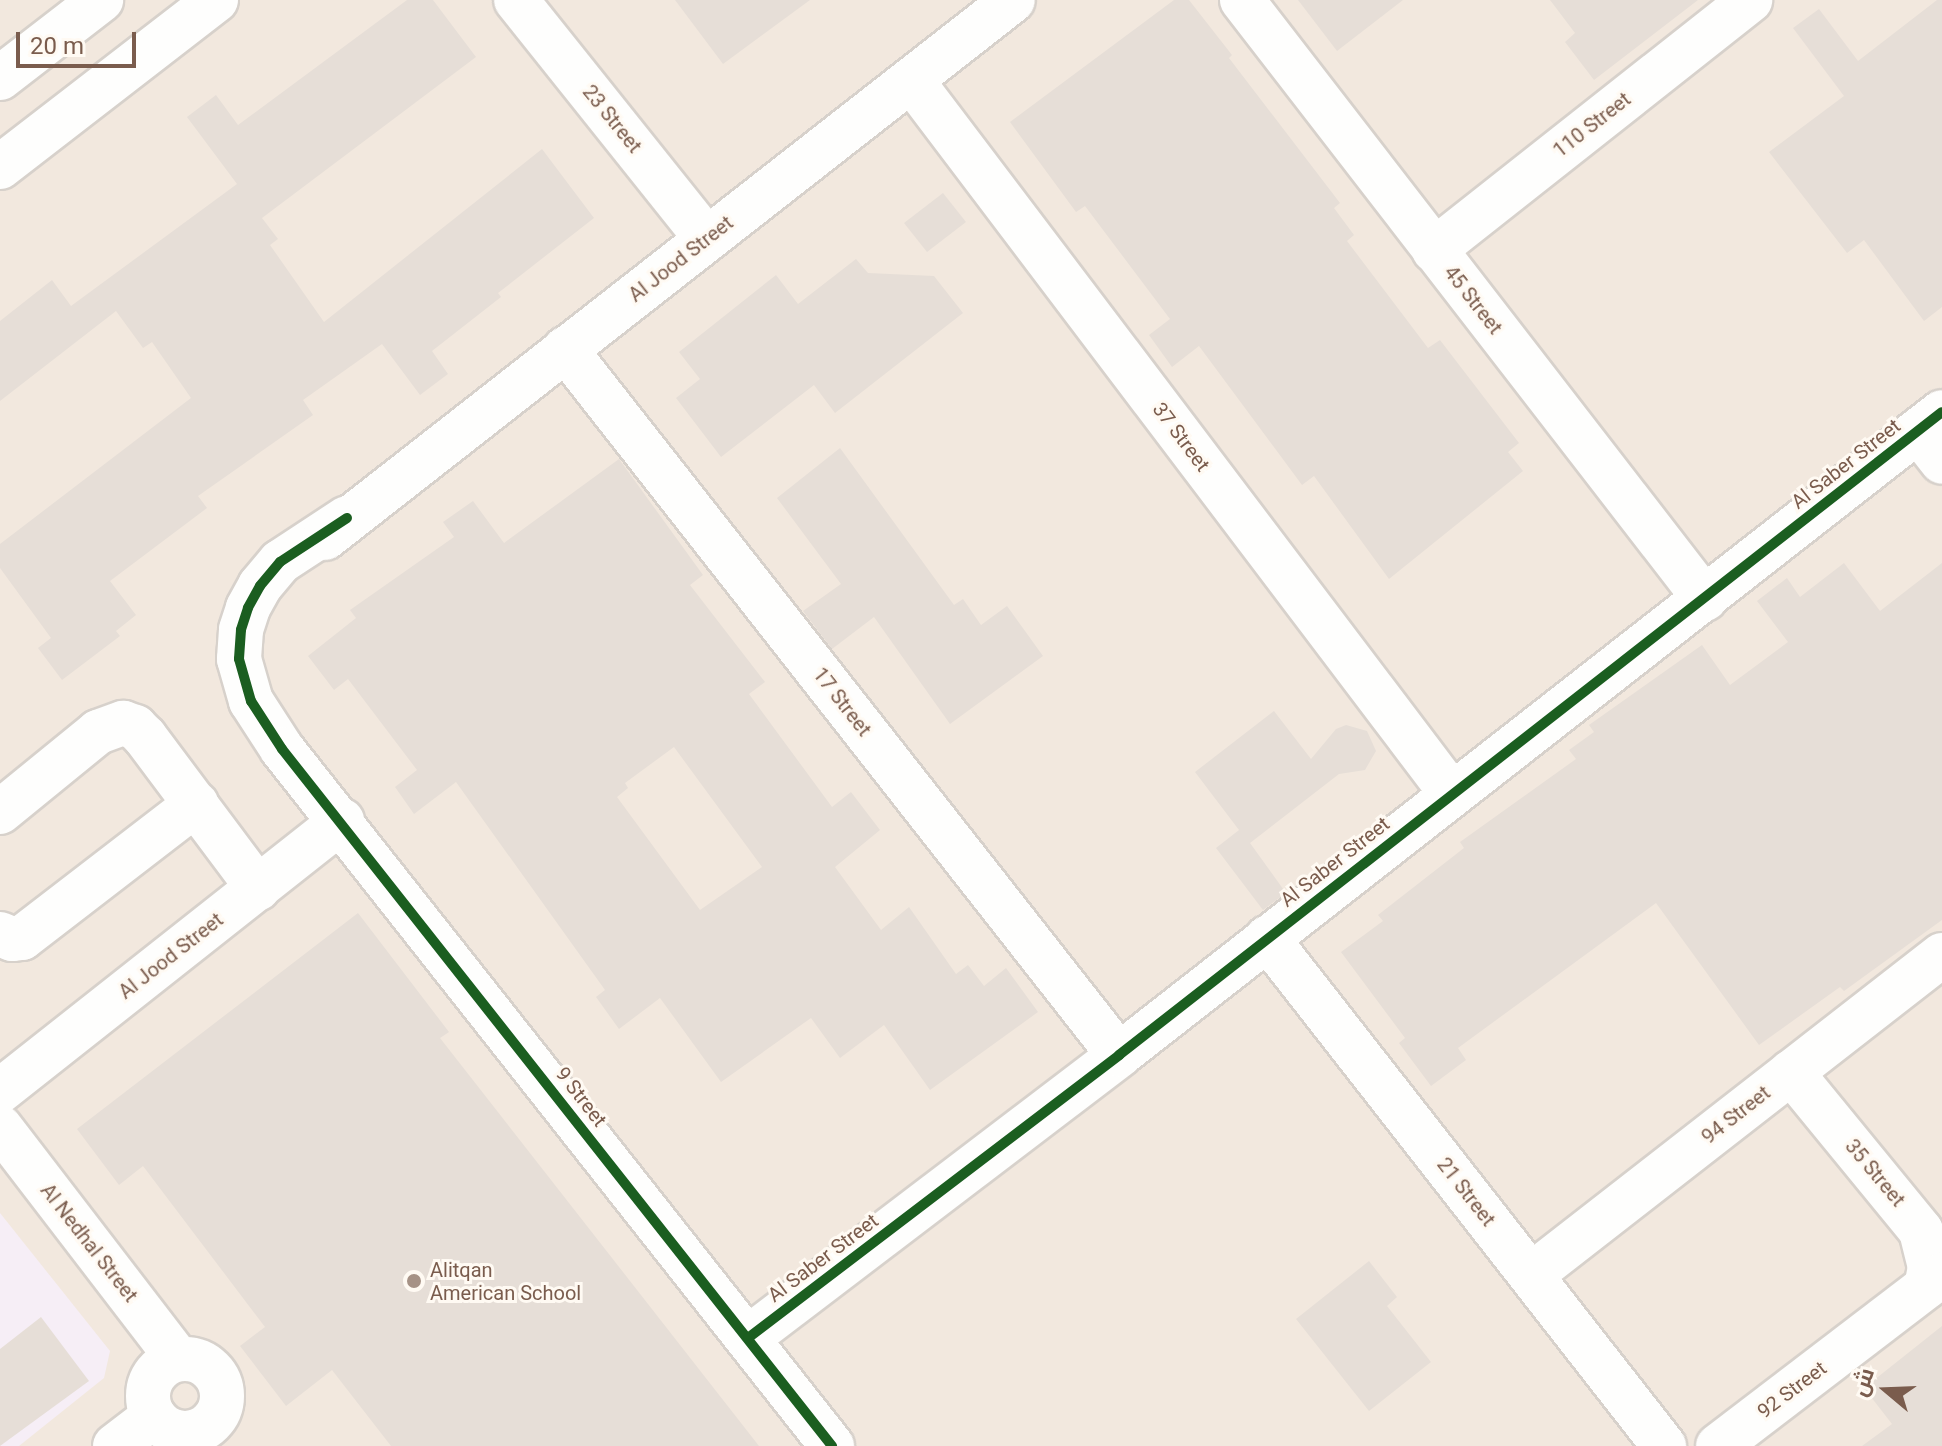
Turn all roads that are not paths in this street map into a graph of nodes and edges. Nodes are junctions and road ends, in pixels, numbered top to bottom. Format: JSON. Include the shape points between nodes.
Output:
{"nodes":[{"id":1,"x":101,"y":0,"type":"edge"},
{"id":2,"x":216,"y":0,"type":"edge"},
{"id":3,"x":516,"y":0,"type":"edge"},
{"id":4,"x":1013,"y":0,"type":"edge"},
{"id":5,"x":1242,"y":0,"type":"edge"},
{"id":6,"x":1750,"y":0,"type":"edge"},
{"id":7,"x":0,"y":78,"type":"edge"},
{"id":8,"x":912,"y":81,"type":"junction"},
{"id":9,"x":0,"y":167,"type":"edge"},
{"id":10,"x":707,"y":239,"type":"junction"},
{"id":11,"x":1434,"y":250,"type":"junction"},
{"id":12,"x":565,"y":349,"type":"junction"},
{"id":13,"x":1934,"y":435,"type":"edge"},
{"id":14,"x":1705,"y":599,"type":"junction"},
{"id":15,"x":302,"y":770,"type":"joint"},
{"id":16,"x":1451,"y":793,"type":"junction"},
{"id":17,"x":196,"y":804,"type":"junction"},
{"id":18,"x":0,"y":812,"type":"edge"},
{"id":19,"x":342,"y":821,"type":"junction"},
{"id":20,"x":258,"y":888,"type":"junction"},
{"id":21,"x":0,"y":934,"type":"edge"},
{"id":22,"x":1267,"y":938,"type":"junction"},
{"id":23,"x":1942,"y":955,"type":"edge"},
{"id":24,"x":1119,"y":1055,"type":"junction"},
{"id":25,"x":1791,"y":1072,"type":"junction"},
{"id":26,"x":0,"y":1091,"type":"edge"},
{"id":27,"x":0,"y":1127,"type":"edge"},
{"id":28,"x":1531,"y":1275,"type":"junction"},
{"id":29,"x":1934,"y":1281,"type":"edge"},
{"id":30,"x":748,"y":1338,"type":"junction"},
{"id":31,"x":178,"y":1359,"type":"junction"},
{"id":32,"x":154,"y":1416,"type":"junction"},
{"id":33,"x":226,"y":1432,"type":"edge"},
{"id":34,"x":115,"y":1446,"type":"edge"},
{"id":35,"x":832,"y":1446,"type":"edge"},
{"id":36,"x":1664,"y":1446,"type":"edge"},
{"id":37,"x":1718,"y":1446,"type":"edge"}],
"edges":[{"from":1,"to":7,"type":"street"},
{"from":2,"to":9,"type":"street"},
{"from":3,"to":10,"type":"street","name":"23 Street"},
{"from":4,"to":8,"type":"street","name":"Al Jood Street"},
{"from":5,"to":11,"type":"street","name":"45 Street"},
{"from":6,"to":11,"type":"street","name":"110 Street"},
{"from":8,"to":10,"type":"street","name":"Al Jood Street"},
{"from":8,"to":16,"type":"street","name":"37 Street"},
{"from":10,"to":12,"type":"street","name":"Al Jood Street"},
{"from":11,"to":14,"type":"street","name":"45 Street"},
{"from":12,"to":15,"type":"street","name":"Al Jood Street","via":[[347,518],[280,562],[260,586],[241,630],[239,659],[264,725]]},
{"from":12,"to":24,"type":"street","name":"17 Street"},
{"from":13,"to":14,"type":"street","name":"Al Saber Street"},
{"from":14,"to":16,"type":"street","name":"Al Saber Street"},
{"from":15,"to":19,"type":"street","name":"9 Street"},
{"from":16,"to":22,"type":"street","name":"Al Saber Street"},
{"from":17,"to":18,"type":"street","via":[[145,737],[123,723],[98,732]]},
{"from":17,"to":20,"type":"street"},
{"from":17,"to":21,"type":"street","via":[[30,932],[12,939]]},
{"from":19,"to":20,"type":"street","name":"Al Jood Street"},
{"from":19,"to":30,"type":"street","name":"9 Street"},
{"from":20,"to":26,"type":"street","name":"Al Jood Street"},
{"from":22,"to":24,"type":"street","name":"Al Saber Street"},
{"from":22,"to":28,"type":"street","name":"21 Street"},
{"from":23,"to":25,"type":"street","name":"94 Street"},
{"from":24,"to":30,"type":"street","name":"Al Saber Street"},
{"from":25,"to":28,"type":"street","name":"94 Street"},
{"from":25,"to":29,"type":"street","name":"35 Street","via":[[1921,1231]]},
{"from":27,"to":31,"type":"street","name":"Al Nedhal Street"},
{"from":28,"to":36,"type":"street","name":"21 Street"},
{"from":29,"to":37,"type":"street","name":"92 Street"},
{"from":30,"to":35,"type":"street","name":"9 Street"},
{"from":31,"to":32,"type":"street","via":[[151,1381],[148,1393]]},
{"from":31,"to":33,"type":"street","via":[[203,1363],[213,1371],[223,1394]]},
{"from":32,"to":33,"type":"street","via":[[172,1431],[207,1426]]},
{"from":32,"to":34,"type":"street"}]}
